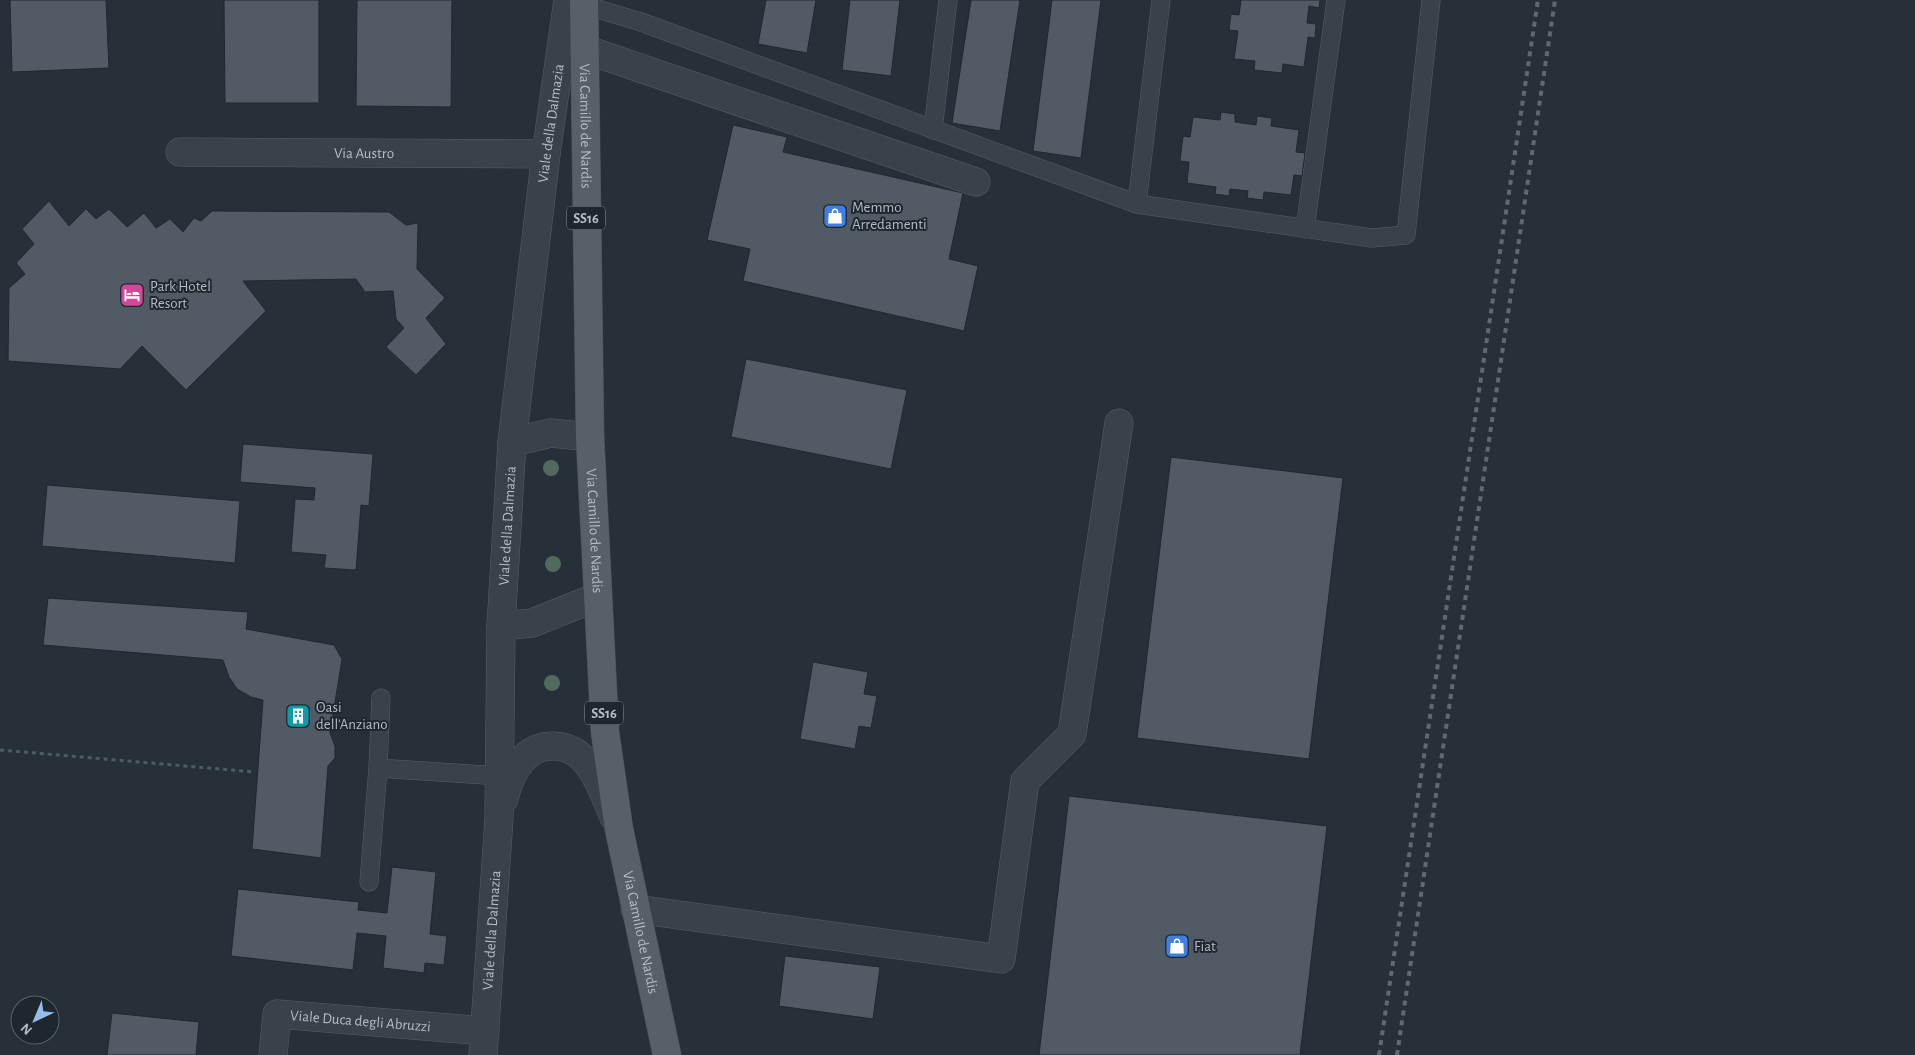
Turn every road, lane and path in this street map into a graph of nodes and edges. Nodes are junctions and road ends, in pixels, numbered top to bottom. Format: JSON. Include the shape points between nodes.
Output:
{"nodes":[{"id":1,"x":948,"y":0,"type":"edge"},
{"id":2,"x":1162,"y":0,"type":"edge"},
{"id":3,"x":1336,"y":0,"type":"edge"},
{"id":4,"x":1432,"y":0,"type":"edge"},
{"id":5,"x":579,"y":2,"type":"edge"},
{"id":6,"x":584,"y":49,"type":"junction"},
{"id":7,"x":933,"y":130,"type":"junction"},
{"id":8,"x":180,"y":152,"type":"dead end"},
{"id":9,"x":546,"y":154,"type":"junction"},
{"id":10,"x":585,"y":154,"type":"junction"},
{"id":11,"x":976,"y":182,"type":"dead end"},
{"id":12,"x":1137,"y":204,"type":"junction"},
{"id":13,"x":1304,"y":228,"type":"junction"},
{"id":14,"x":1119,"y":423,"type":"dead end"},
{"id":15,"x":590,"y":437,"type":"junction"},
{"id":16,"x":512,"y":442,"type":"junction"},
{"id":17,"x":597,"y":597,"type":"junction"},
{"id":18,"x":501,"y":626,"type":"junction"},
{"id":19,"x":381,"y":698,"type":"dead end"},
{"id":20,"x":0,"y":750,"type":"edge"},
{"id":21,"x":378,"y":768,"type":"junction"},
{"id":22,"x":255,"y":772,"type":"dead end"},
{"id":23,"x":500,"y":776,"type":"junction"},
{"id":24,"x":499,"y":818,"type":"junction"},
{"id":25,"x":618,"y":829,"type":"junction"},
{"id":26,"x":369,"y":882,"type":"dead end"},
{"id":27,"x":635,"y":908,"type":"junction"},
{"id":28,"x":484,"y":1043,"type":"edge"},
{"id":29,"x":273,"y":1055,"type":"edge"},
{"id":30,"x":667,"y":1055,"type":"edge"}],
"edges":[{"from":1,"to":7,"type":"lane"},
{"from":2,"to":12,"type":"lane"},
{"from":3,"to":13,"type":"lane"},
{"from":4,"to":13,"type":"lane","via":[[1406,235],[1372,238]]},
{"from":5,"to":6,"type":"main road","name":"Via Camillo de Nardis","number":"SS16"},
{"from":5,"to":7,"type":"lane"},
{"from":5,"to":9,"type":"street","name":"Viale della Dalmazia"},
{"from":6,"to":10,"type":"main road","name":"Via Camillo de Nardis","number":"SS16"},
{"from":6,"to":11,"type":"street"},
{"from":7,"to":12,"type":"lane"},
{"from":8,"to":9,"type":"street","name":"Via Austro"},
{"from":9,"to":10,"type":"street","name":"Via Austro"},
{"from":9,"to":16,"type":"street","name":"Viale della Dalmazia"},
{"from":10,"to":15,"type":"main road","name":"Via Camillo de Nardis","number":"SS16"},
{"from":12,"to":13,"type":"lane"},
{"from":14,"to":27,"type":"street","via":[[1072,734],[1025,781],[1001,959]]},
{"from":15,"to":16,"type":"street","via":[[551,433]]},
{"from":15,"to":17,"type":"main road","name":"Via Camillo de Nardis","number":"SS16"},
{"from":16,"to":18,"type":"street","name":"Viale della Dalmazia"},
{"from":17,"to":18,"type":"street","via":[[532,623]]},
{"from":17,"to":25,"type":"main road","name":"Via Camillo de Nardis","number":"SS16","via":[[605,732]]},
{"from":18,"to":23,"type":"street","name":"Viale della Dalmazia"},
{"from":19,"to":21,"type":"lane"},
{"from":20,"to":22,"type":"path"},
{"from":21,"to":23,"type":"lane"},
{"from":21,"to":26,"type":"lane"},
{"from":23,"to":24,"type":"street","name":"Viale della Dalmazia"},
{"from":24,"to":25,"type":"street","via":[[516,768],[525,756],[552,745],[568,748],[587,763]]},
{"from":24,"to":28,"type":"street","name":"Viale della Dalmazia"},
{"from":25,"to":27,"type":"main road","name":"Via Camillo de Nardis","number":"SS16"},
{"from":27,"to":30,"type":"main road","name":"Via Camillo de Nardis","number":"SS16"},
{"from":28,"to":29,"type":"street","name":"Viale Duca degli Abruzzi","via":[[277,1014]]}]}
